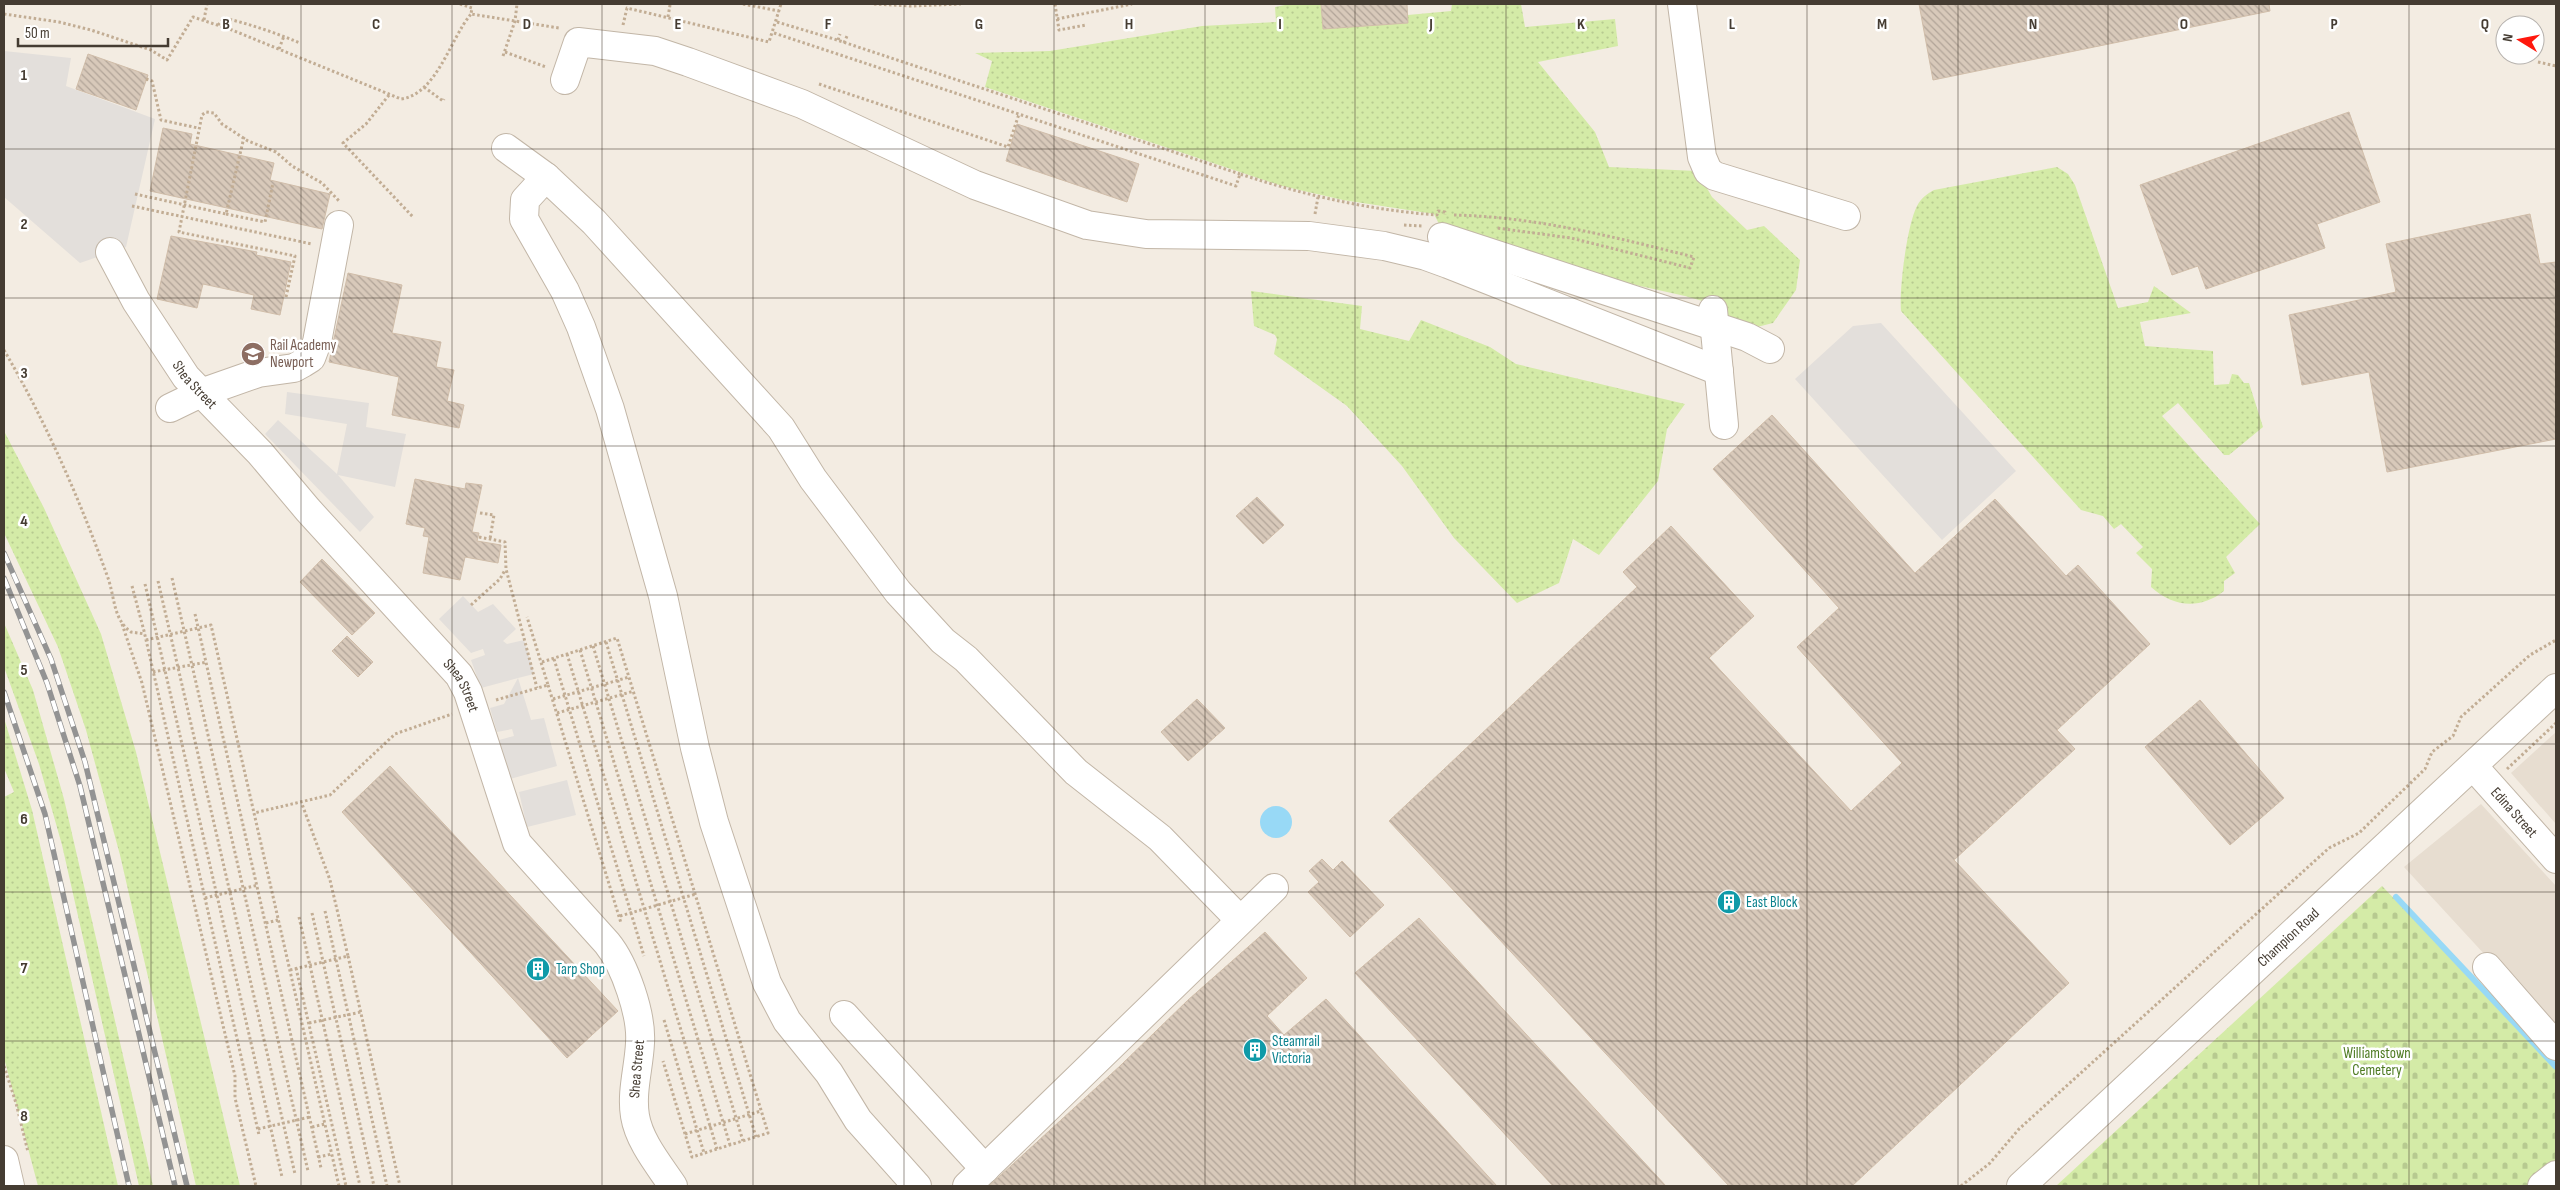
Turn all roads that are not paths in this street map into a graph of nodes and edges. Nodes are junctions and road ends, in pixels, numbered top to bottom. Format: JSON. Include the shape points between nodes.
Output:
{"nodes":[{"id":1,"x":1682,"y":4,"type":"edge"},
{"id":2,"x":559,"y":74,"type":"road end"},
{"id":3,"x":506,"y":148,"type":"dead end"},
{"id":4,"x":546,"y":177,"type":"junction"},
{"id":5,"x":1846,"y":216,"type":"dead end"},
{"id":6,"x":1435,"y":231,"type":"road end"},
{"id":7,"x":337,"y":237,"type":"road end"},
{"id":8,"x":110,"y":252,"type":"dead end"},
{"id":9,"x":1714,"y":318,"type":"junction"},
{"id":10,"x":1770,"y":349,"type":"dead end"},
{"id":11,"x":1719,"y":371,"type":"junction"},
{"id":12,"x":201,"y":393,"type":"junction"},
{"id":13,"x":170,"y":408,"type":"dead end"},
{"id":14,"x":1724,"y":425,"type":"dead end"},
{"id":15,"x":2556,"y":688,"type":"edge"},
{"id":16,"x":2473,"y":766,"type":"junction"},
{"id":17,"x":2556,"y":859,"type":"edge"},
{"id":18,"x":1274,"y":888,"type":"dead end"},
{"id":19,"x":1240,"y":920,"type":"junction"},
{"id":20,"x":2487,"y":967,"type":"dead end"},
{"id":21,"x":844,"y":1015,"type":"dead end"},
{"id":22,"x":2556,"y":1046,"type":"edge"},
{"id":23,"x":16,"y":1159,"type":"edge"},
{"id":24,"x":2556,"y":1175,"type":"edge"},
{"id":25,"x":976,"y":1178,"type":"edge"},
{"id":26,"x":2034,"y":1182,"type":"edge"},
{"id":27,"x":10,"y":1186,"type":"edge"},
{"id":28,"x":673,"y":1186,"type":"edge"},
{"id":29,"x":917,"y":1186,"type":"edge"},
{"id":30,"x":2542,"y":1186,"type":"edge"}],
"edges":[{"from":1,"to":5,"type":"street","via":[[1702,157],[1708,171],[1715,176]]},
{"from":2,"to":11,"type":"street","via":[[578,42],[655,51],[802,104],[948,173],[1064,218],[1146,234],[1284,234],[1406,250]]},
{"from":3,"to":4,"type":"street"},
{"from":4,"to":19,"type":"street","via":[[594,222],[780,428],[813,479],[898,592],[942,641],[966,659],[1076,772],[1160,838]]},
{"from":4,"to":29,"type":"street","via":[[525,200],[524,219],[565,291],[610,410],[664,596],[695,748],[714,822],[767,983],[787,1021],[829,1073],[858,1120]]},
{"from":6,"to":9,"type":"street"},
{"from":7,"to":12,"type":"street","via":[[317,342],[311,358],[294,368],[258,373]]},
{"from":8,"to":12,"type":"street","name":"Shea Street","via":[[136,301],[180,368]]},
{"from":9,"to":10,"type":"street"},
{"from":9,"to":11,"type":"street"},
{"from":11,"to":14,"type":"street"},
{"from":12,"to":13,"type":"street"},
{"from":12,"to":28,"type":"street","name":"Shea Street","via":[[248,440],[308,510],[449,662],[465,684],[517,843],[619,960],[640,1030],[635,1116],[643,1138]]},
{"from":15,"to":16,"type":"street","name":"Champion Road"},
{"from":16,"to":17,"type":"street","name":"Edina Street"},
{"from":16,"to":26,"type":"street","name":"Champion Road"},
{"from":18,"to":19,"type":"street"},
{"from":19,"to":25,"type":"street"},
{"from":20,"to":22,"type":"street"},
{"from":21,"to":25,"type":"street"},
{"from":23,"to":27,"type":"street"},
{"from":24,"to":30,"type":"street"}]}
